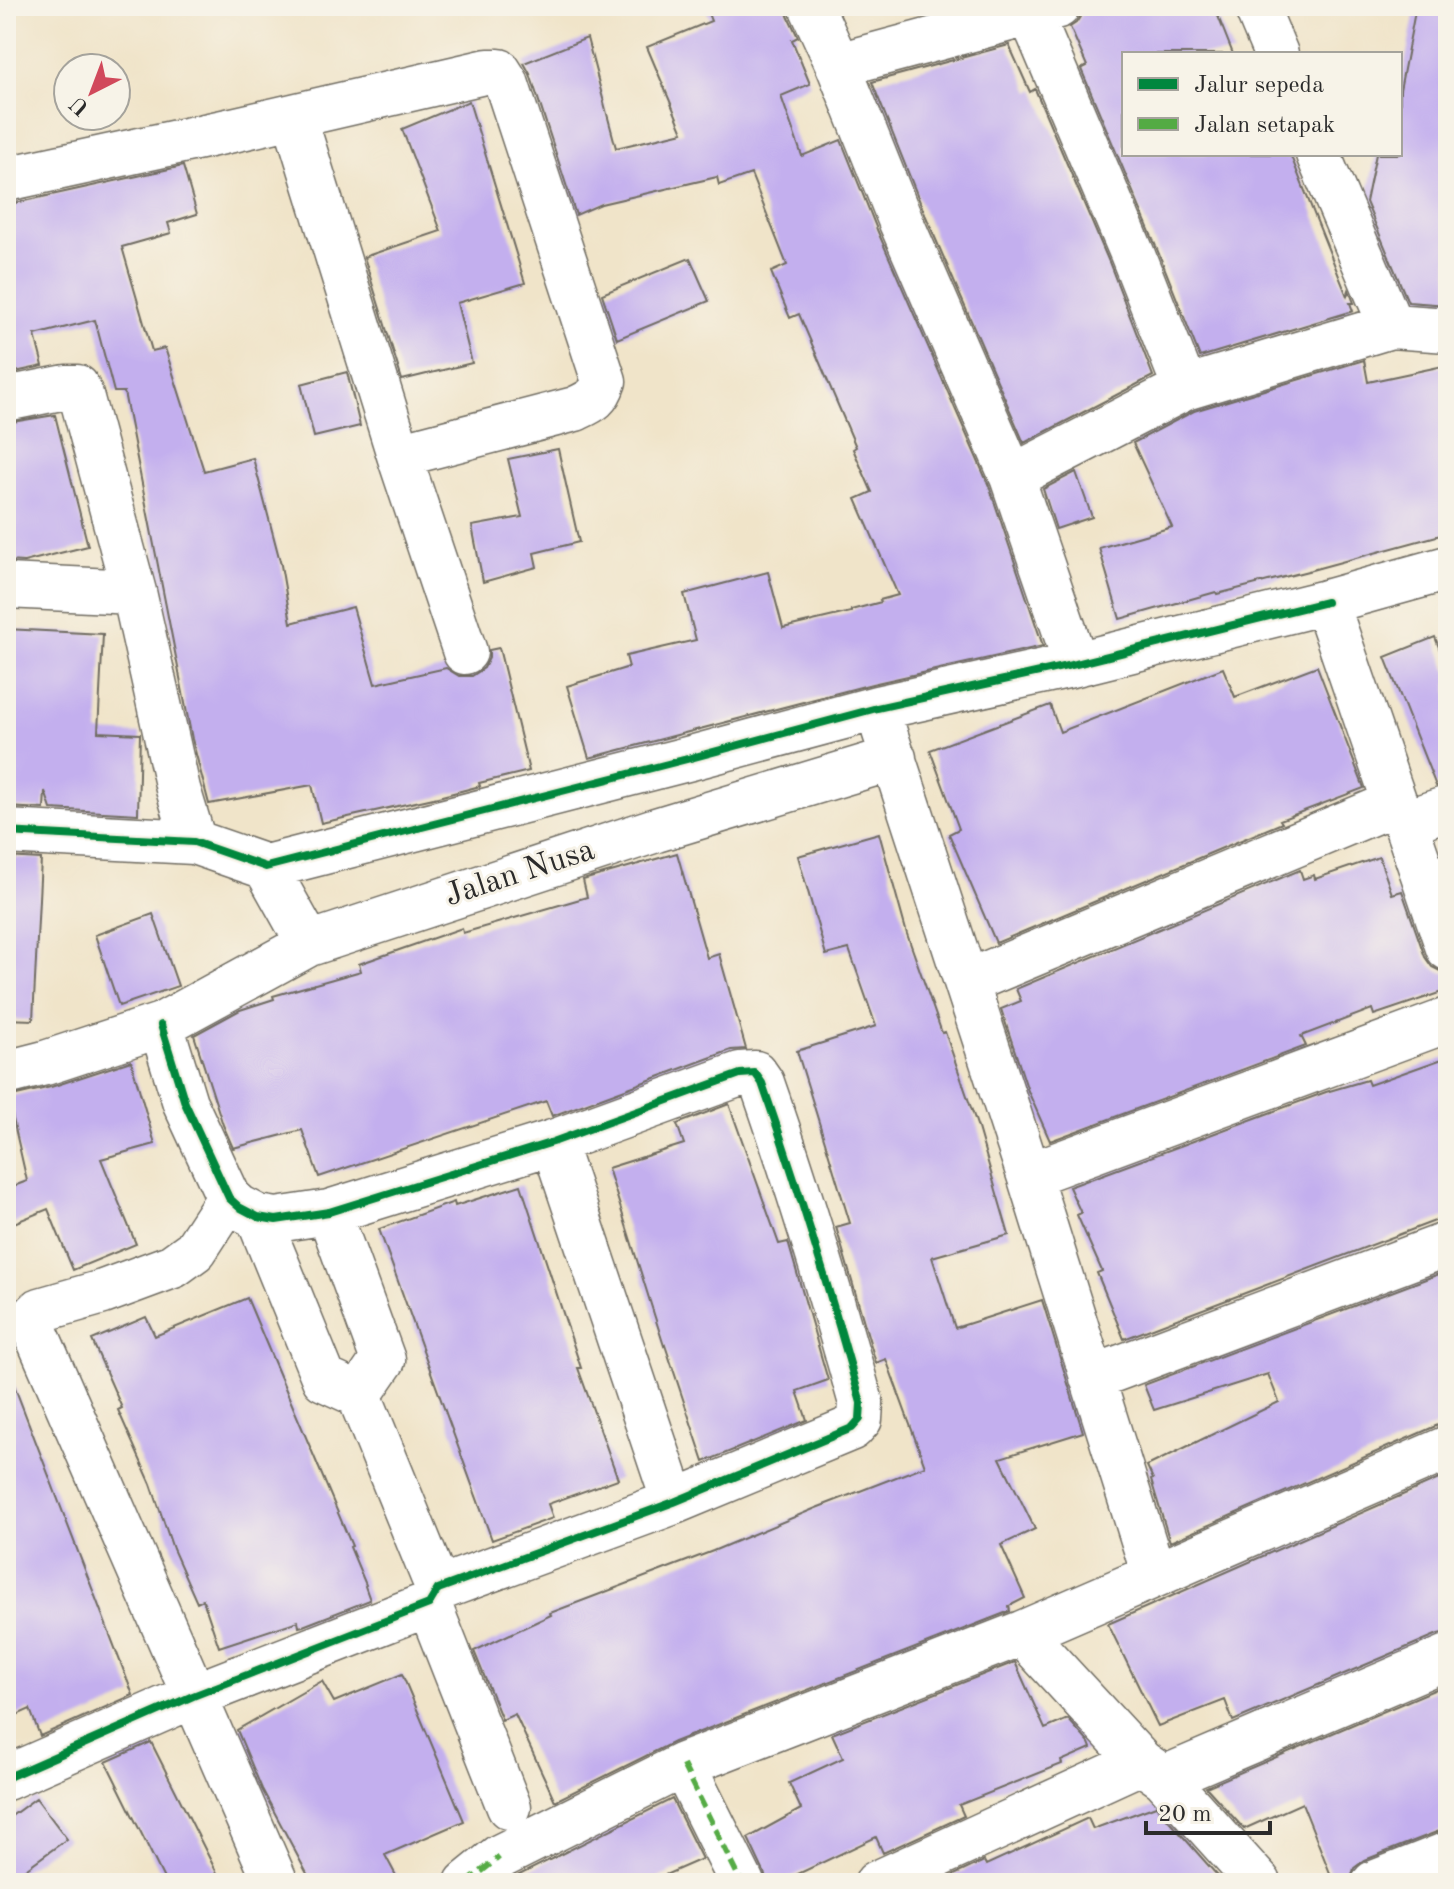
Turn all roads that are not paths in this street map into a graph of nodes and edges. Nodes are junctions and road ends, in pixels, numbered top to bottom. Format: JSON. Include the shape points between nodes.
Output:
{"nodes":[{"id":1,"x":811,"y":6,"type":"edge"},
{"id":2,"x":1256,"y":6,"type":"edge"},
{"id":3,"x":1045,"y":10,"type":"edge"},
{"id":4,"x":1275,"y":52,"type":"edge"},
{"id":5,"x":838,"y":65,"type":"junction"},
{"id":6,"x":294,"y":116,"type":"junction"},
{"id":7,"x":1319,"y":156,"type":"edge"},
{"id":8,"x":6,"y":179,"type":"edge"},
{"id":9,"x":1391,"y":326,"type":"junction"},
{"id":10,"x":1448,"y":330,"type":"edge"},
{"id":11,"x":1185,"y":388,"type":"junction"},
{"id":12,"x":6,"y":399,"type":"edge"},
{"id":13,"x":399,"y":455,"type":"junction"},
{"id":14,"x":1012,"y":477,"type":"junction"},
{"id":15,"x":1448,"y":568,"type":"edge"},
{"id":16,"x":6,"y":586,"type":"edge"},
{"id":17,"x":134,"y":592,"type":"junction"},
{"id":18,"x":1326,"y":602,"type":"junction"},
{"id":19,"x":465,"y":652,"type":"dead end"},
{"id":20,"x":1076,"y":664,"type":"junction"},
{"id":21,"x":877,"y":708,"type":"junction"},
{"id":22,"x":894,"y":758,"type":"junction"},
{"id":23,"x":1448,"y":808,"type":"edge"},
{"id":24,"x":1400,"y":812,"type":"junction"},
{"id":25,"x":6,"y":832,"type":"edge"},
{"id":26,"x":194,"y":842,"type":"junction"},
{"id":27,"x":266,"y":867,"type":"junction"},
{"id":28,"x":309,"y":944,"type":"junction"},
{"id":29,"x":1448,"y":948,"type":"edge"},
{"id":30,"x":967,"y":982,"type":"junction"},
{"id":31,"x":1448,"y":1020,"type":"edge"},
{"id":32,"x":161,"y":1025,"type":"junction"},
{"id":33,"x":6,"y":1073,"type":"edge"},
{"id":34,"x":553,"y":1142,"type":"junction"},
{"id":35,"x":1029,"y":1175,"type":"junction"},
{"id":36,"x":243,"y":1208,"type":"junction"},
{"id":37,"x":329,"y":1212,"type":"junction"},
{"id":38,"x":1448,"y":1244,"type":"edge"},
{"id":39,"x":1092,"y":1378,"type":"junction"},
{"id":40,"x":359,"y":1395,"type":"junction"},
{"id":41,"x":1448,"y":1448,"type":"edge"},
{"id":42,"x":674,"y":1502,"type":"junction"},
{"id":43,"x":1154,"y":1575,"type":"junction"},
{"id":44,"x":433,"y":1596,"type":"junction"},
{"id":45,"x":1022,"y":1633,"type":"junction"},
{"id":46,"x":1448,"y":1657,"type":"edge"},
{"id":47,"x":193,"y":1696,"type":"junction"},
{"id":48,"x":683,"y":1765,"type":"junction"},
{"id":49,"x":1153,"y":1770,"type":"junction"},
{"id":50,"x":6,"y":1778,"type":"edge"},
{"id":51,"x":509,"y":1807,"type":"dead end"},
{"id":52,"x":1448,"y":1854,"type":"edge"},
{"id":53,"x":276,"y":1883,"type":"edge"},
{"id":54,"x":467,"y":1883,"type":"edge"},
{"id":55,"x":742,"y":1883,"type":"edge"},
{"id":56,"x":877,"y":1883,"type":"edge"},
{"id":57,"x":1259,"y":1883,"type":"edge"},
{"id":58,"x":1374,"y":1883,"type":"edge"}],
"edges":[{"from":1,"to":5,"type":"street"},
{"from":2,"to":4,"type":"street"},
{"from":3,"to":5,"type":"street"},
{"from":3,"to":11,"type":"street"},
{"from":5,"to":14,"type":"street"},
{"from":6,"to":8,"type":"street"},
{"from":6,"to":13,"type":"street"},
{"from":6,"to":13,"type":"street","via":[[499,71],[604,381],[600,395],[575,409]]},
{"from":7,"to":9,"type":"street"},
{"from":9,"to":10,"type":"street"},
{"from":9,"to":11,"type":"street"},
{"from":11,"to":14,"type":"street"},
{"from":12,"to":17,"type":"street","via":[[77,387]]},
{"from":13,"to":19,"type":"street"},
{"from":14,"to":20,"type":"street"},
{"from":15,"to":18,"type":"street"},
{"from":16,"to":17,"type":"street"},
{"from":17,"to":26,"type":"street"},
{"from":18,"to":20,"type":"street"},
{"from":18,"to":24,"type":"street"},
{"from":20,"to":21,"type":"street"},
{"from":21,"to":22,"type":"street"},
{"from":21,"to":27,"type":"street"},
{"from":22,"to":28,"type":"street","name":"Jalan Nusa"},
{"from":22,"to":30,"type":"street"},
{"from":23,"to":24,"type":"street"},
{"from":24,"to":29,"type":"street"},
{"from":24,"to":30,"type":"street"},
{"from":25,"to":26,"type":"street"},
{"from":26,"to":27,"type":"street"},
{"from":27,"to":28,"type":"street"},
{"from":28,"to":32,"type":"street","name":"Jalan Nusa"},
{"from":30,"to":35,"type":"street"},
{"from":31,"to":35,"type":"street"},
{"from":32,"to":33,"type":"street","name":"Jalan Nusa"},
{"from":32,"to":36,"type":"street","via":[[185,1103]]},
{"from":34,"to":37,"type":"street"},
{"from":34,"to":42,"type":"street"},
{"from":34,"to":42,"type":"street","via":[[755,1073],[799,1192],[861,1403],[860,1419],[852,1428]]},
{"from":35,"to":39,"type":"street"},
{"from":36,"to":37,"type":"street","via":[[276,1220]]},
{"from":36,"to":40,"type":"street","via":[[324,1379]]},
{"from":36,"to":47,"type":"street","via":[[173,1266],[40,1310],[32,1318]]},
{"from":37,"to":40,"type":"street","via":[[383,1360]]},
{"from":38,"to":39,"type":"street"},
{"from":39,"to":43,"type":"street"},
{"from":40,"to":44,"type":"street"},
{"from":41,"to":43,"type":"street"},
{"from":42,"to":44,"type":"street"},
{"from":43,"to":45,"type":"street"},
{"from":44,"to":47,"type":"street"},
{"from":44,"to":51,"type":"street"},
{"from":45,"to":48,"type":"street"},
{"from":45,"to":49,"type":"street"},
{"from":46,"to":49,"type":"street"},
{"from":47,"to":50,"type":"street"},
{"from":47,"to":53,"type":"street"},
{"from":48,"to":54,"type":"street","via":[[499,1857]]},
{"from":48,"to":55,"type":"street"},
{"from":49,"to":56,"type":"street"},
{"from":49,"to":57,"type":"street"},
{"from":52,"to":58,"type":"street"}]}
